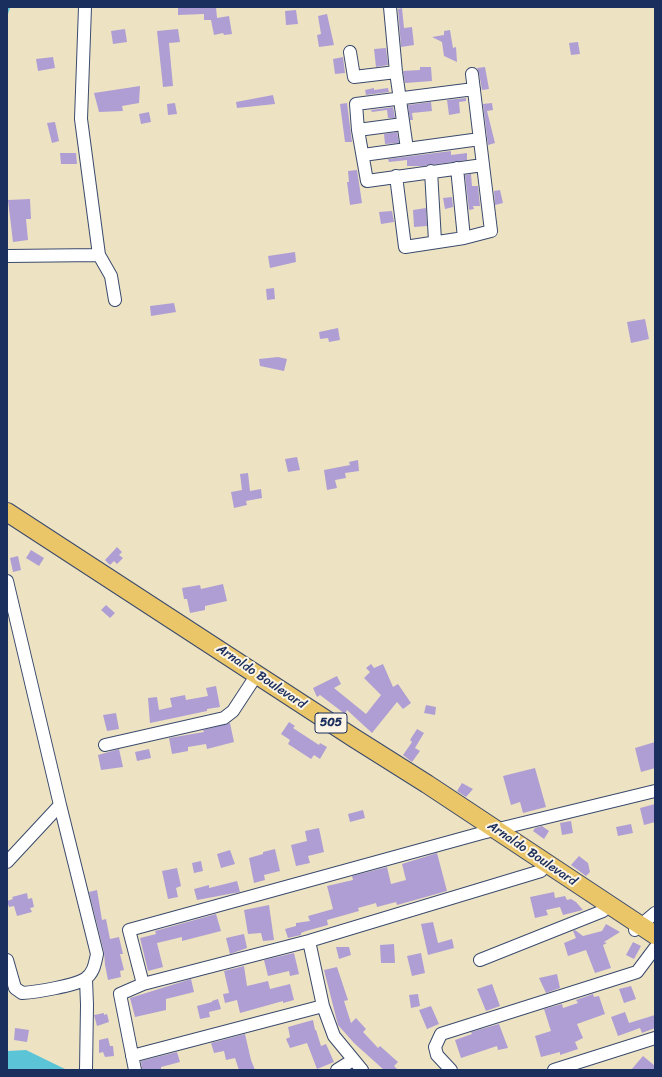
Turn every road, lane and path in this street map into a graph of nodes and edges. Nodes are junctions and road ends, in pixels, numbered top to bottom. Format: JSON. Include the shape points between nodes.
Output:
{"nodes":[{"id":1,"x":85,"y":7,"type":"edge"},
{"id":2,"x":390,"y":7,"type":"edge"},
{"id":3,"x":350,"y":52,"type":"dead end"},
{"id":4,"x":396,"y":72,"type":"junction"},
{"id":5,"x":472,"y":74,"type":"dead end"},
{"id":6,"x":474,"y":89,"type":"junction"},
{"id":7,"x":400,"y":99,"type":"junction"},
{"id":8,"x":402,"y":124,"type":"junction"},
{"id":9,"x":358,"y":130,"type":"junction"},
{"id":10,"x":480,"y":139,"type":"junction"},
{"id":11,"x":407,"y":149,"type":"junction"},
{"id":12,"x":363,"y":155,"type":"junction"},
{"id":13,"x":483,"y":165,"type":"junction"},
{"id":14,"x":457,"y":168,"type":"junction"},
{"id":15,"x":431,"y":171,"type":"junction"},
{"id":16,"x":396,"y":176,"type":"junction"},
{"id":17,"x":464,"y":238,"type":"junction"},
{"id":18,"x":435,"y":241,"type":"junction"},
{"id":19,"x":99,"y":255,"type":"junction"},
{"id":20,"x":7,"y":256,"type":"edge"},
{"id":21,"x":115,"y":300,"type":"dead end"},
{"id":22,"x":7,"y":512,"type":"edge"},
{"id":23,"x":7,"y":523,"type":"edge"},
{"id":24,"x":68,"y":558,"type":"junction"},
{"id":25,"x":7,"y":581,"type":"edge"},
{"id":26,"x":211,"y":649,"type":"junction"},
{"id":27,"x":252,"y":682,"type":"junction"},
{"id":28,"x":281,"y":696,"type":"junction"},
{"id":29,"x":105,"y":745,"type":"dead end"},
{"id":30,"x":655,"y":791,"type":"edge"},
{"id":31,"x":60,"y":805,"type":"junction"},
{"id":32,"x":489,"y":832,"type":"junction"},
{"id":33,"x":7,"y":862,"type":"edge"},
{"id":34,"x":541,"y":871,"type":"junction"},
{"id":35,"x":565,"y":881,"type":"junction"},
{"id":36,"x":604,"y":911,"type":"junction"},
{"id":37,"x":655,"y":914,"type":"edge"},
{"id":38,"x":643,"y":931,"type":"edge"},
{"id":39,"x":309,"y":941,"type":"junction"},
{"id":40,"x":655,"y":946,"type":"edge"},
{"id":41,"x":7,"y":960,"type":"edge"},
{"id":42,"x":480,"y":960,"type":"dead end"},
{"id":43,"x":86,"y":979,"type":"junction"},
{"id":44,"x":143,"y":984,"type":"junction"},
{"id":45,"x":323,"y":1006,"type":"junction"},
{"id":46,"x":655,"y":1038,"type":"edge"},
{"id":47,"x":132,"y":1056,"type":"junction"},
{"id":48,"x":353,"y":1060,"type":"junction"},
{"id":49,"x":86,"y":1070,"type":"edge"},
{"id":50,"x":135,"y":1070,"type":"edge"},
{"id":51,"x":336,"y":1070,"type":"edge"},
{"id":52,"x":362,"y":1070,"type":"edge"},
{"id":53,"x":451,"y":1070,"type":"edge"},
{"id":54,"x":554,"y":1070,"type":"edge"}],
"edges":[{"from":1,"to":19,"type":"street","via":[[81,119]]},
{"from":2,"to":4,"type":"street"},
{"from":3,"to":4,"type":"street","via":[[354,78]]},
{"from":4,"to":7,"type":"street"},
{"from":5,"to":6,"type":"street"},
{"from":6,"to":7,"type":"street"},
{"from":6,"to":10,"type":"street"},
{"from":7,"to":8,"type":"street"},
{"from":7,"to":9,"type":"street","via":[[356,104]]},
{"from":8,"to":9,"type":"street"},
{"from":8,"to":11,"type":"street"},
{"from":9,"to":12,"type":"street"},
{"from":10,"to":11,"type":"street"},
{"from":10,"to":13,"type":"street"},
{"from":11,"to":12,"type":"street"},
{"from":12,"to":16,"type":"street","via":[[367,181]]},
{"from":13,"to":14,"type":"street"},
{"from":13,"to":17,"type":"street","via":[[491,231]]},
{"from":14,"to":15,"type":"street"},
{"from":14,"to":17,"type":"street"},
{"from":15,"to":16,"type":"street"},
{"from":15,"to":18,"type":"street"},
{"from":16,"to":18,"type":"street","via":[[405,247]]},
{"from":17,"to":18,"type":"street"},
{"from":19,"to":20,"type":"street"},
{"from":19,"to":21,"type":"street","via":[[111,276]]},
{"from":22,"to":24,"type":"highway","name":"Arnaldo Boulevard","number":"505"},
{"from":23,"to":24,"type":"highway","name":"Arnaldo Boulevard","number":"505"},
{"from":24,"to":26,"type":"highway","name":"Arnaldo Boulevard","number":"505"},
{"from":25,"to":31,"type":"street"},
{"from":26,"to":27,"type":"highway","name":"Arnaldo Boulevard","number":"505"},
{"from":26,"to":28,"type":"highway","name":"Arnaldo Boulevard","number":"505"},
{"from":27,"to":28,"type":"highway","name":"Arnaldo Boulevard","number":"505"},
{"from":27,"to":29,"type":"street","via":[[233,711],[224,718]]},
{"from":28,"to":32,"type":"highway","name":"Arnaldo Boulevard","number":"505"},
{"from":30,"to":32,"type":"street"},
{"from":31,"to":33,"type":"street"},
{"from":31,"to":43,"type":"street","via":[[97,954],[94,969]]},
{"from":32,"to":34,"type":"highway","name":"Arnaldo Boulevard","number":"505"},
{"from":32,"to":35,"type":"highway","name":"Arnaldo Boulevard","number":"505"},
{"from":32,"to":44,"type":"street","via":[[129,930]]},
{"from":34,"to":35,"type":"highway","name":"Arnaldo Boulevard","number":"505"},
{"from":34,"to":39,"type":"street"},
{"from":35,"to":36,"type":"highway","name":"Arnaldo Boulevard","number":"505"},
{"from":35,"to":38,"type":"highway","name":"Arnaldo Boulevard","number":"505"},
{"from":36,"to":38,"type":"highway","name":"Arnaldo Boulevard","number":"505"},
{"from":36,"to":42,"type":"street"},
{"from":37,"to":38,"type":"street"},
{"from":38,"to":40,"type":"highway","name":"Arnaldo Boulevard","number":"505"},
{"from":39,"to":44,"type":"street"},
{"from":39,"to":45,"type":"street"},
{"from":40,"to":53,"type":"street","via":[[637,972],[441,1034],[435,1047],[437,1055]]},
{"from":41,"to":43,"type":"street","via":[[15,988],[22,993],[36,992]]},
{"from":43,"to":49,"type":"street"},
{"from":44,"to":47,"type":"street","via":[[120,994]]},
{"from":45,"to":47,"type":"street"},
{"from":45,"to":48,"type":"street","via":[[334,1036]]},
{"from":46,"to":54,"type":"street"},
{"from":47,"to":50,"type":"street"},
{"from":48,"to":51,"type":"street"},
{"from":48,"to":52,"type":"street"}]}
